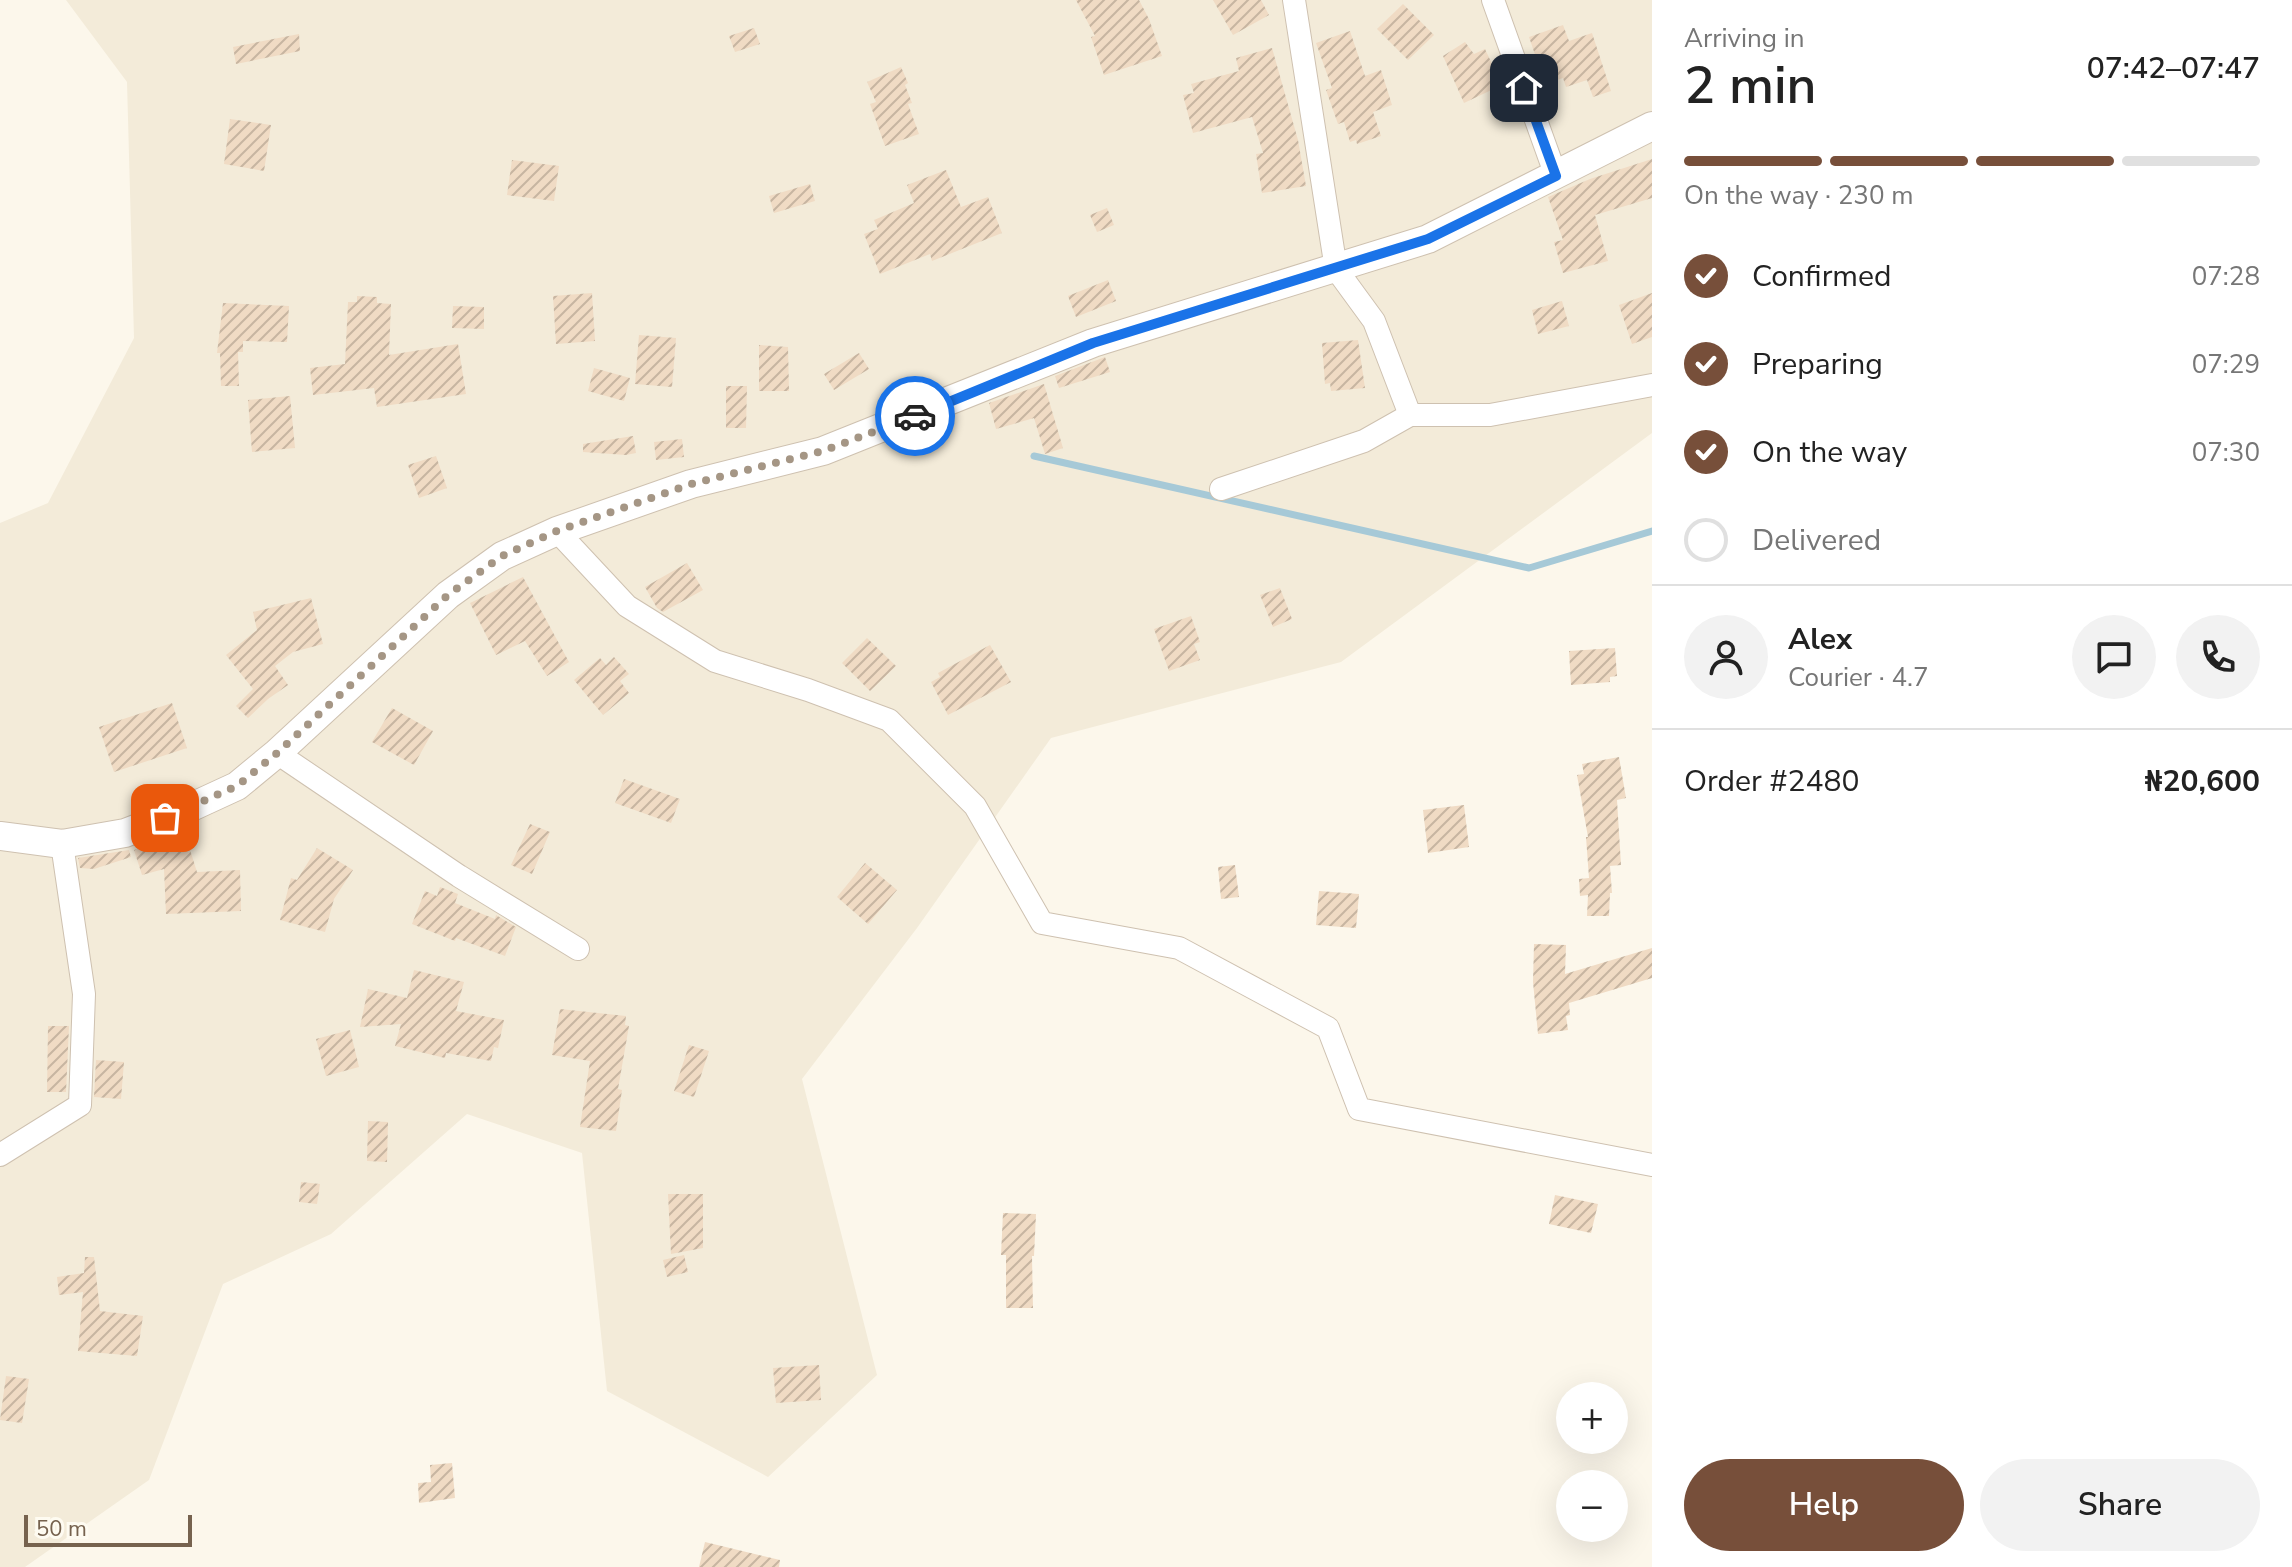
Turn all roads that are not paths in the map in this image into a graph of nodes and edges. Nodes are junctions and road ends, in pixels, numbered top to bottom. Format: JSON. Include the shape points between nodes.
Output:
{"nodes":[{"id":1,"x":1294,"y":0,"type":"edge"},
{"id":2,"x":1493,"y":0,"type":"edge"},
{"id":3,"x":1652,"y":126,"type":"edge"},
{"id":4,"x":1556,"y":176,"type":"junction"},
{"id":5,"x":1336,"y":269,"type":"junction"},
{"id":6,"x":1652,"y":385,"type":"edge"},
{"id":7,"x":1410,"y":415,"type":"junction"},
{"id":8,"x":1221,"y":489,"type":"dead end"},
{"id":9,"x":557,"y":531,"type":"junction"},
{"id":10,"x":277,"y":753,"type":"junction"},
{"id":11,"x":0,"y":836,"type":"edge"},
{"id":12,"x":62,"y":844,"type":"junction"},
{"id":13,"x":578,"y":949,"type":"dead end"},
{"id":14,"x":0,"y":1155,"type":"edge"},
{"id":15,"x":1652,"y":1165,"type":"edge"}],
"edges":[{"from":1,"to":5,"type":"street"},
{"from":2,"to":4,"type":"street"},
{"from":3,"to":4,"type":"street"},
{"from":4,"to":5,"type":"street","via":[[1428,239]]},
{"from":5,"to":7,"type":"street","via":[[1374,321]]},
{"from":5,"to":9,"type":"street","via":[[1093,343],[823,451],[691,484]]},
{"from":6,"to":7,"type":"street","via":[[1490,415]]},
{"from":7,"to":8,"type":"street","via":[[1364,441]]},
{"from":9,"to":10,"type":"street","via":[[502,556],[448,595]]},
{"from":9,"to":15,"type":"street","via":[[627,606],[715,661],[889,720],[975,806],[1042,923],[1179,948],[1328,1028],[1359,1109]]},
{"from":10,"to":12,"type":"street","via":[[237,786],[185,810],[125,833]]},
{"from":10,"to":13,"type":"street"},
{"from":11,"to":12,"type":"street"},
{"from":12,"to":14,"type":"street","via":[[84,994],[80,1105]]}]}
